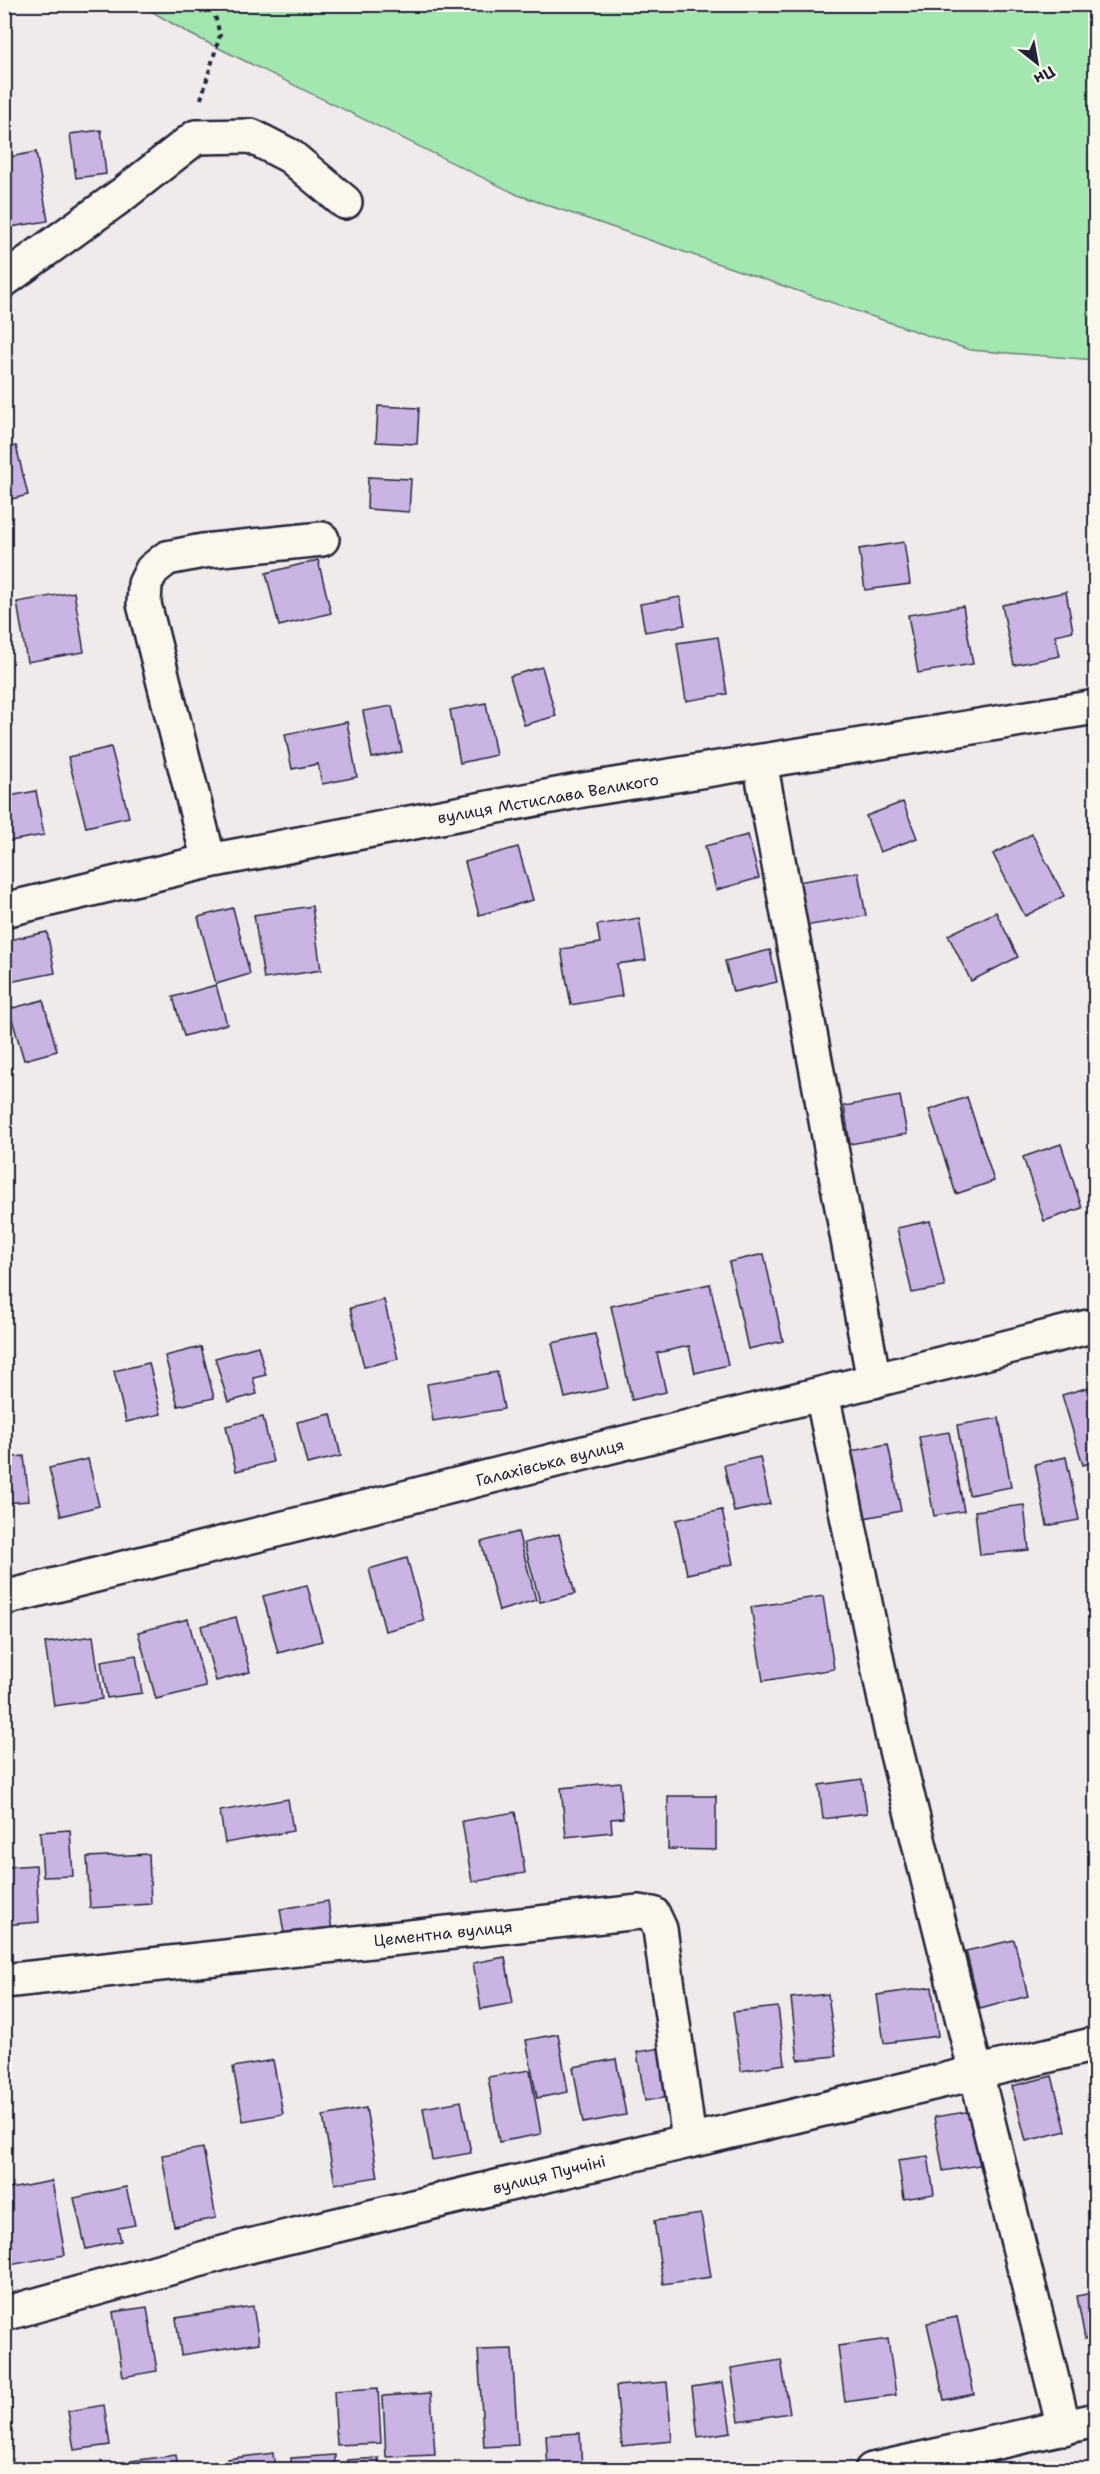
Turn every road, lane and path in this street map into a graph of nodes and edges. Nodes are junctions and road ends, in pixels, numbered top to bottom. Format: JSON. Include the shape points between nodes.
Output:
{"nodes":[{"id":1,"x":212,"y":4,"type":"edge"},
{"id":2,"x":196,"y":136,"type":"junction"},
{"id":3,"x":345,"y":202,"type":"dead end"},
{"id":4,"x":4,"y":280,"type":"edge"},
{"id":5,"x":322,"y":539,"type":"dead end"},
{"id":6,"x":1095,"y":707,"type":"edge"},
{"id":7,"x":760,"y":762,"type":"junction"},
{"id":8,"x":209,"y":861,"type":"junction"},
{"id":9,"x":4,"y":910,"type":"edge"},
{"id":10,"x":1095,"y":1325,"type":"edge"},
{"id":11,"x":874,"y":1381,"type":"junction"},
{"id":12,"x":822,"y":1394,"type":"junction"},
{"id":13,"x":4,"y":1598,"type":"edge"},
{"id":14,"x":4,"y":1981,"type":"edge"},
{"id":15,"x":1095,"y":2044,"type":"edge"},
{"id":16,"x":975,"y":2074,"type":"junction"},
{"id":17,"x":689,"y":2139,"type":"junction"},
{"id":18,"x":4,"y":2314,"type":"edge"},
{"id":19,"x":1095,"y":2421,"type":"edge"},
{"id":20,"x":1064,"y":2428,"type":"junction"},
{"id":21,"x":872,"y":2469,"type":"edge"}],
"edges":[{"from":1,"to":2,"type":"path","via":[[220,35],[201,100]]},
{"from":2,"to":3,"type":"street","via":[[251,136],[291,156]]},
{"from":2,"to":4,"type":"street"},
{"from":5,"to":8,"type":"street","via":[[167,558],[152,570],[145,584],[144,604]]},
{"from":6,"to":7,"type":"street","name":"вулиця Мстислава Великого"},
{"from":7,"to":8,"type":"street","name":"вулиця Мстислава Великого","via":[[583,790]]},
{"from":7,"to":11,"type":"street"},
{"from":8,"to":9,"type":"street","name":"вулиця Мстислава Великого"},
{"from":10,"to":11,"type":"street","name":"Галахівська вулиця"},
{"from":11,"to":12,"type":"street","name":"Галахівська вулиця"},
{"from":12,"to":13,"type":"street","name":"Галахівська вулиця"},
{"from":12,"to":16,"type":"street","via":[[892,1734]]},
{"from":14,"to":17,"type":"street","name":"Цементна вулиця","via":[[639,1912],[653,1914],[660,1929]]},
{"from":15,"to":16,"type":"street","name":"вулиця Пуччіні"},
{"from":16,"to":17,"type":"street","name":"вулиця Пуччіні"},
{"from":16,"to":20,"type":"street"},
{"from":17,"to":18,"type":"street","name":"вулиця Пуччіні","via":[[245,2247]]},
{"from":19,"to":20,"type":"street"},
{"from":20,"to":21,"type":"street"}]}
